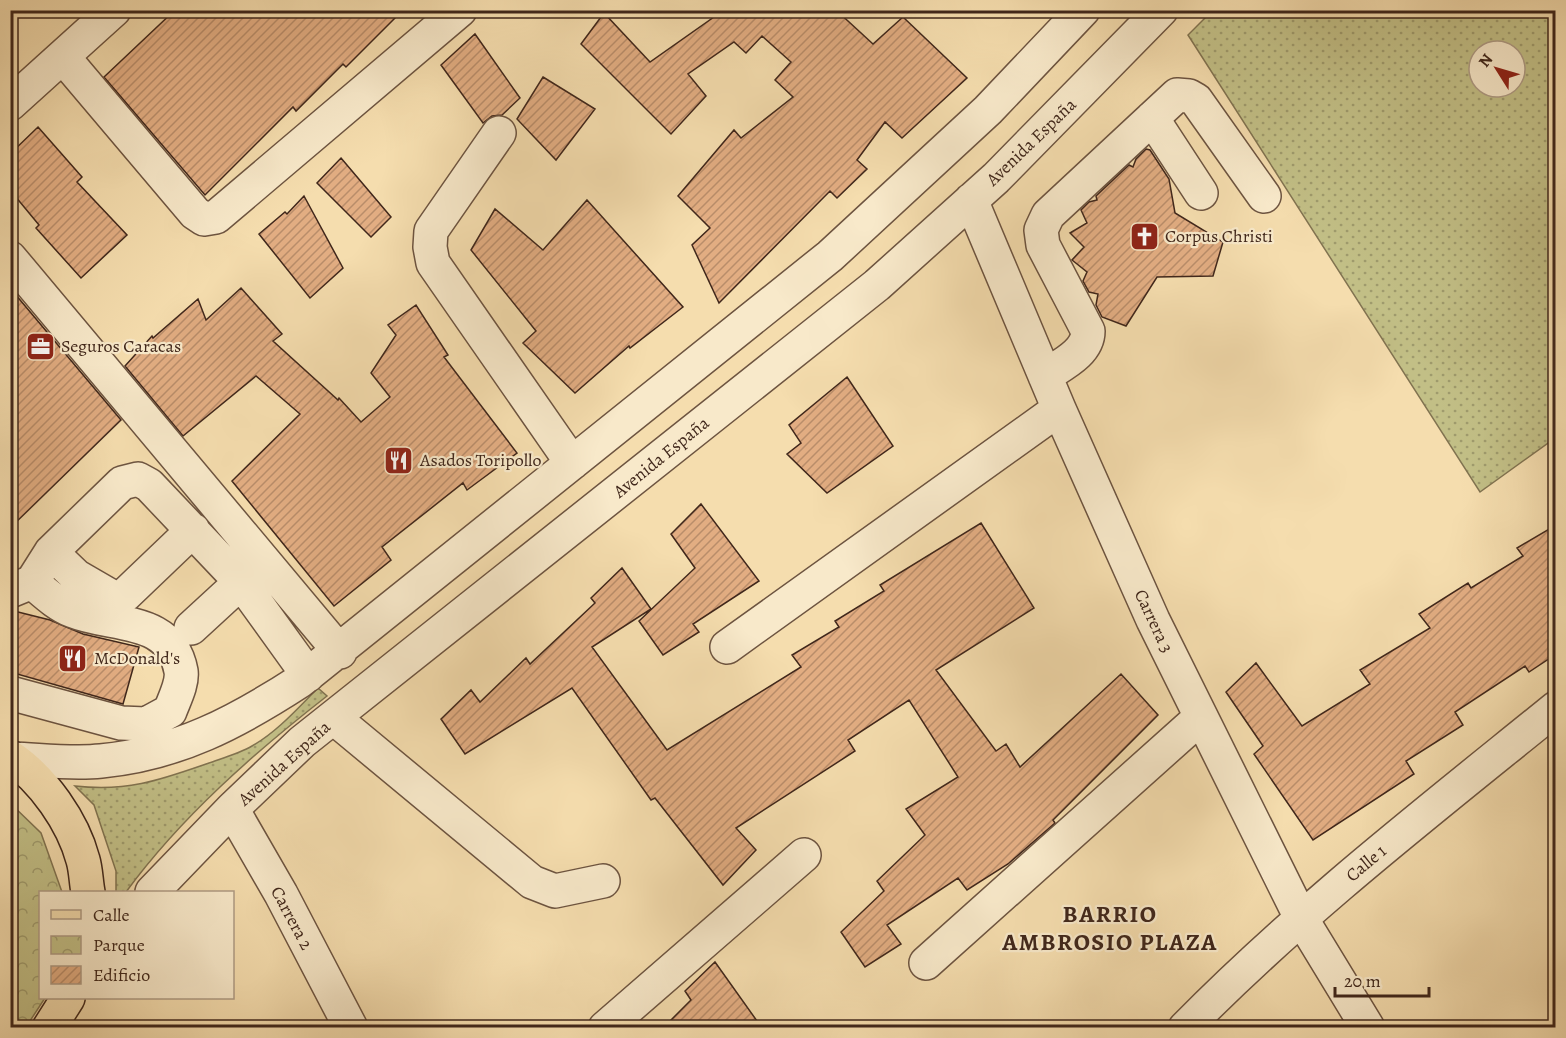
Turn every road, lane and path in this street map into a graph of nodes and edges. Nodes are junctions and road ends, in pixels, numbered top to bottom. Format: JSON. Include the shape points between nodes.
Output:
{"nodes":[{"id":1,"x":114,"y":10,"type":"edge"},
{"id":2,"x":460,"y":10,"type":"edge"},
{"id":3,"x":1083,"y":10,"type":"edge"},
{"id":4,"x":1161,"y":10,"type":"edge"},
{"id":5,"x":63,"y":57,"type":"junction"},
{"id":6,"x":10,"y":104,"type":"edge"},
{"id":7,"x":1152,"y":118,"type":"junction"},
{"id":8,"x":498,"y":133,"type":"dead end"},
{"id":9,"x":1201,"y":193,"type":"dead end"},
{"id":10,"x":1264,"y":196,"type":"dead end"},
{"id":11,"x":971,"y":200,"type":"junction"},
{"id":12,"x":10,"y":258,"type":"edge"},
{"id":13,"x":1045,"y":376,"type":"junction"},
{"id":14,"x":1059,"y":408,"type":"junction"},
{"id":15,"x":572,"y":463,"type":"junction"},
{"id":16,"x":194,"y":530,"type":"junction"},
{"id":17,"x":51,"y":552,"type":"junction"},
{"id":18,"x":241,"y":582,"type":"junction"},
{"id":19,"x":21,"y":586,"type":"edge"},
{"id":20,"x":191,"y":628,"type":"dead end"},
{"id":21,"x":727,"y":647,"type":"dead end"},
{"id":22,"x":340,"y":652,"type":"junction"},
{"id":23,"x":308,"y":675,"type":"junction"},
{"id":24,"x":10,"y":693,"type":"edge"},
{"id":25,"x":1556,"y":708,"type":"edge"},
{"id":26,"x":1201,"y":717,"type":"junction"},
{"id":27,"x":334,"y":718,"type":"junction"},
{"id":28,"x":12,"y":758,"type":"edge"},
{"id":29,"x":232,"y":809,"type":"junction"},
{"id":30,"x":804,"y":855,"type":"dead end"},
{"id":31,"x":603,"y":881,"type":"dead end"},
{"id":32,"x":88,"y":891,"type":"edge"},
{"id":33,"x":153,"y":891,"type":"edge"},
{"id":34,"x":1301,"y":918,"type":"junction"},
{"id":35,"x":926,"y":963,"type":"dead end"},
{"id":36,"x":67,"y":999,"type":"edge"},
{"id":37,"x":49,"y":1028,"type":"edge"},
{"id":38,"x":351,"y":1028,"type":"edge"},
{"id":39,"x":605,"y":1028,"type":"edge"},
{"id":40,"x":1185,"y":1028,"type":"edge"},
{"id":41,"x":1368,"y":1028,"type":"edge"}],
"edges":[{"from":1,"to":5,"type":"street"},
{"from":2,"to":5,"type":"street","via":[[216,217],[204,219]]},
{"from":3,"to":15,"type":"street","via":[[988,110],[830,256]]},
{"from":4,"to":11,"type":"street","name":"Avenida España"},
{"from":5,"to":6,"type":"street"},
{"from":7,"to":9,"type":"street"},
{"from":7,"to":10,"type":"street","via":[[1177,95],[1196,100]]},
{"from":7,"to":13,"type":"street","via":[[1048,215],[1041,230],[1043,245],[1088,332],[1083,349]]},
{"from":8,"to":15,"type":"street","via":[[431,231],[430,246],[434,263]]},
{"from":11,"to":13,"type":"street","name":"Carrera 3"},
{"from":11,"to":27,"type":"street","name":"Avenida España","via":[[877,285]]},
{"from":12,"to":22,"type":"street"},
{"from":13,"to":14,"type":"street","name":"Carrera 3"},
{"from":14,"to":21,"type":"street"},
{"from":14,"to":26,"type":"street","name":"Carrera 3","via":[[1153,620]]},
{"from":15,"to":22,"type":"street"},
{"from":16,"to":17,"type":"street","via":[[125,595],[114,598],[76,576]]},
{"from":16,"to":17,"type":"street","via":[[150,485],[138,479],[122,483]]},
{"from":16,"to":18,"type":"street"},
{"from":17,"to":19,"type":"street"},
{"from":18,"to":20,"type":"street"},
{"from":18,"to":23,"type":"street"},
{"from":19,"to":24,"type":"street","via":[[72,611],[159,633],[182,672],[170,711],[146,724],[121,723]]},
{"from":22,"to":23,"type":"street"},
{"from":23,"to":28,"type":"street","via":[[226,726],[175,746],[98,762]]},
{"from":25,"to":34,"type":"street","name":"Calle 1"},
{"from":26,"to":34,"type":"street","name":"Carrera 3"},
{"from":26,"to":35,"type":"street"},
{"from":27,"to":29,"type":"street","name":"Avenida España","via":[[302,742]]},
{"from":27,"to":31,"type":"street","via":[[532,882],[555,891]]},
{"from":28,"to":32,"type":"main road","via":[[38,783],[70,828],[83,860]]},
{"from":29,"to":33,"type":"street","name":"Avenida España"},
{"from":29,"to":38,"type":"street","name":"Carrera 2"},
{"from":30,"to":39,"type":"street"},
{"from":34,"to":40,"type":"street","name":"Calle 1"},
{"from":34,"to":41,"type":"street","name":"Carrera 3"},
{"from":36,"to":37,"type":"main road"}]}
